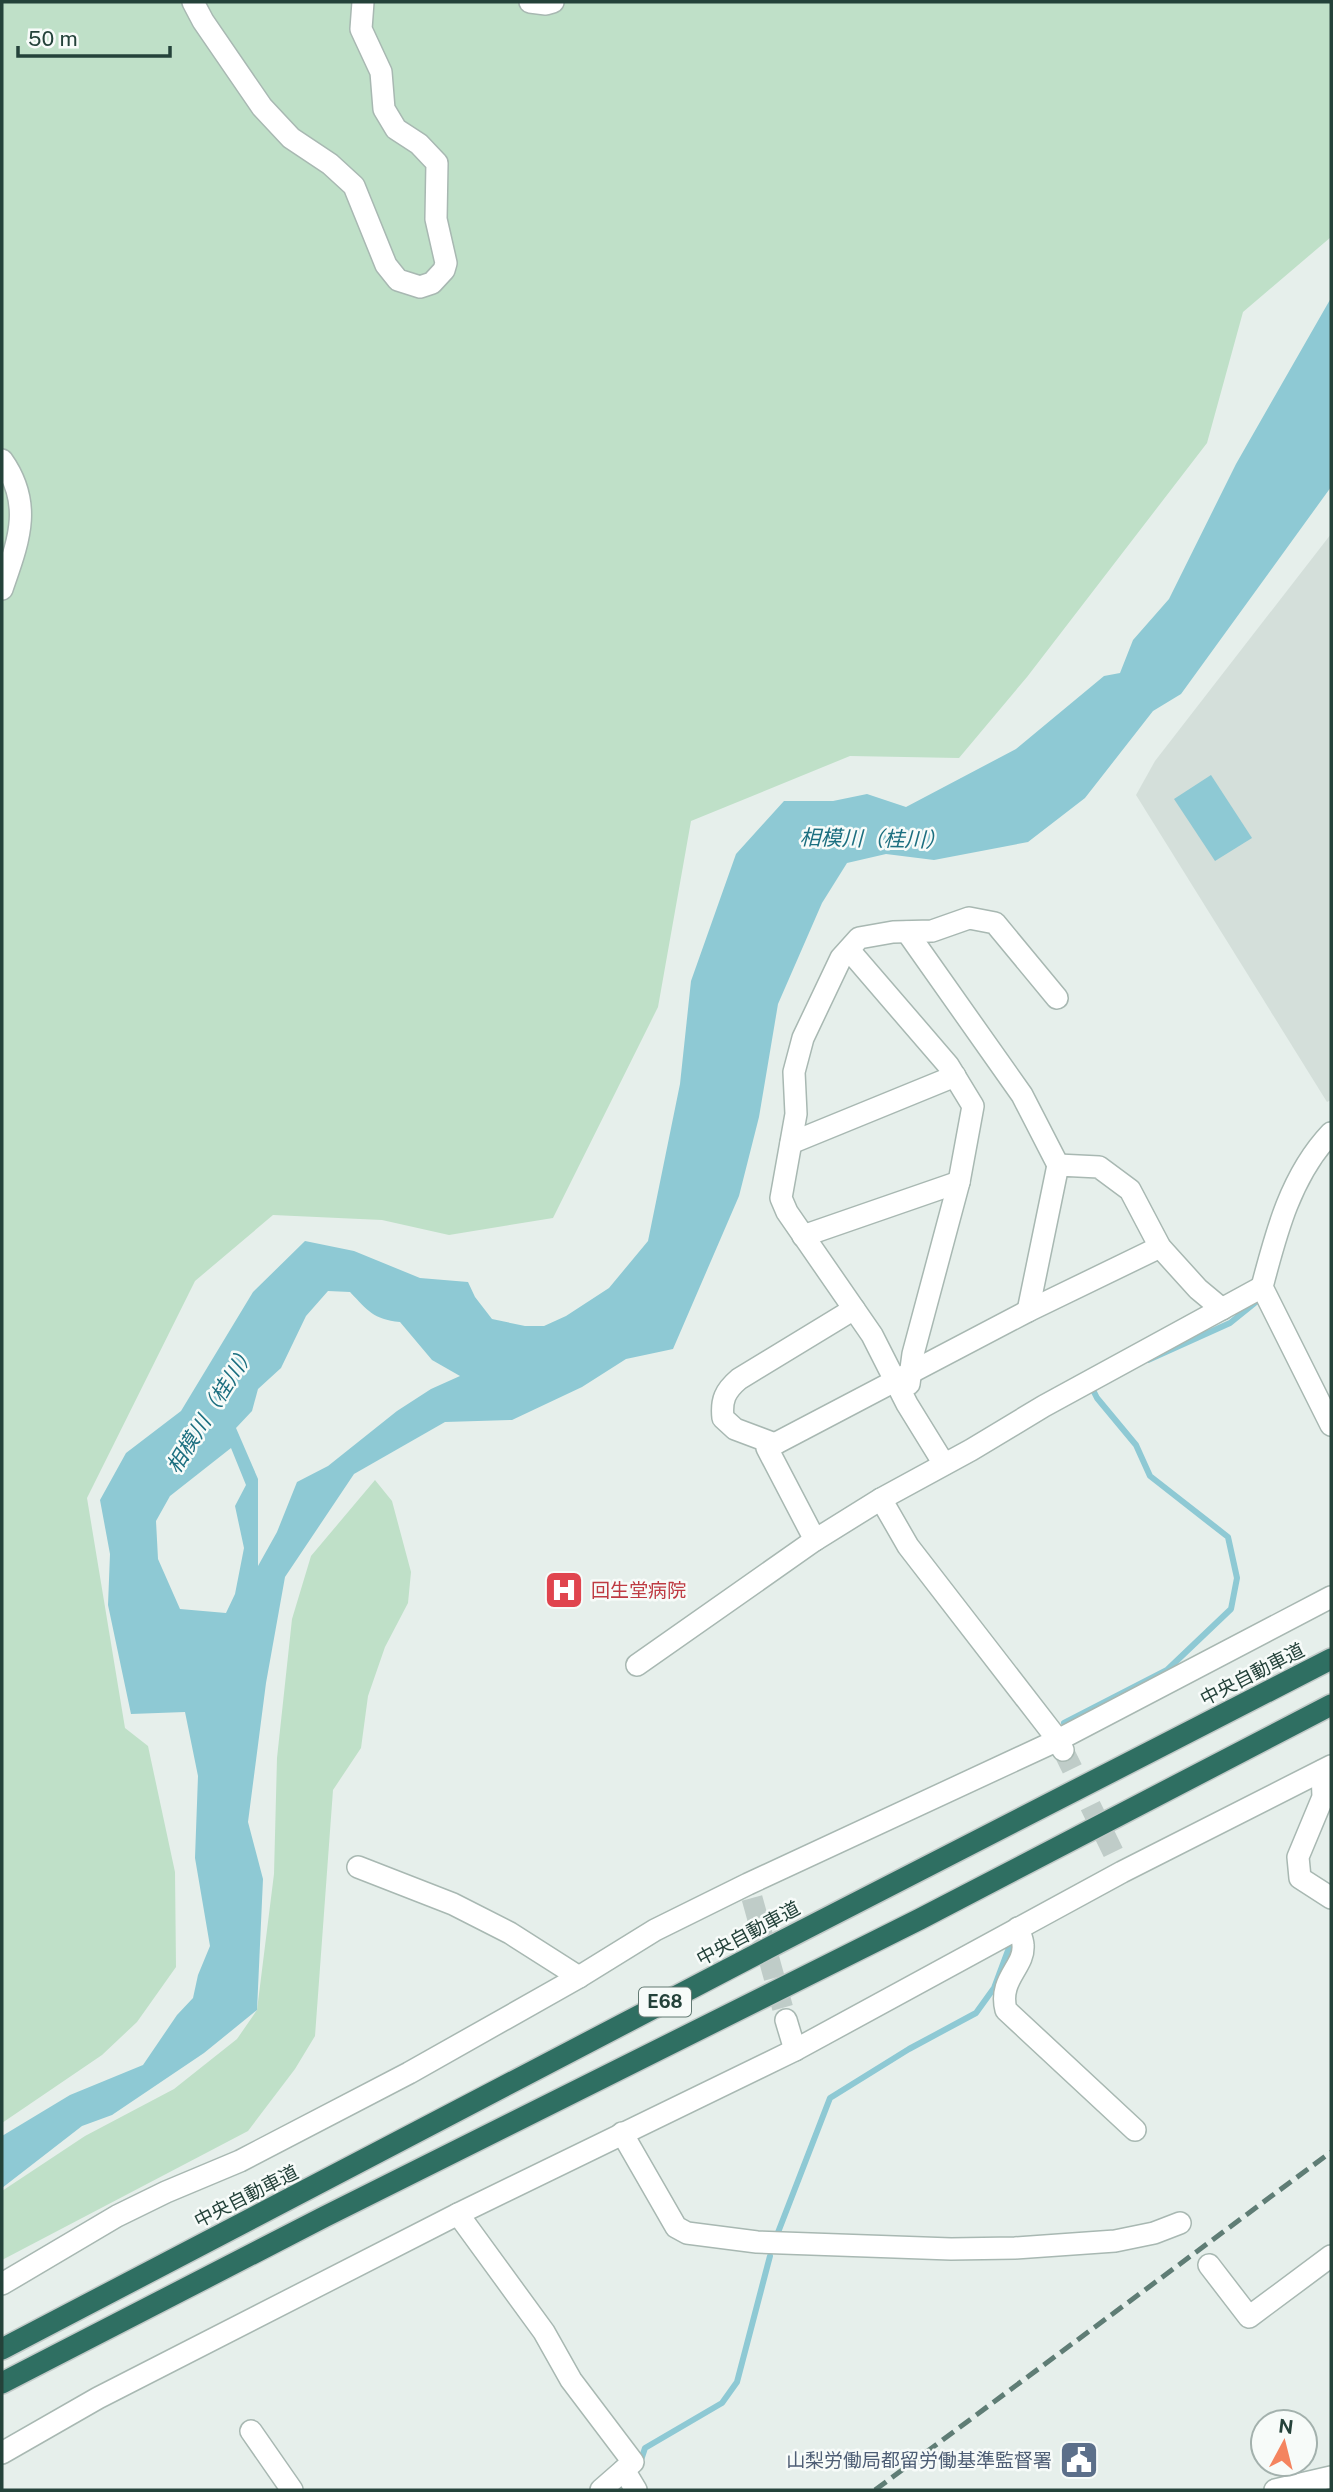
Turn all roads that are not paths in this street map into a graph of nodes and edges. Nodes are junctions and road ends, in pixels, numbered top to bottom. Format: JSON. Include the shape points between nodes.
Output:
{"nodes":[{"id":1,"x":193,"y":2,"type":"edge"},
{"id":2,"x":363,"y":2,"type":"edge"},
{"id":3,"x":530,"y":2,"type":"edge"},
{"id":4,"x":552,"y":2,"type":"edge"},
{"id":5,"x":2,"y":460,"type":"edge"},
{"id":6,"x":2,"y":589,"type":"edge"},
{"id":7,"x":907,"y":932,"type":"junction"},
{"id":8,"x":849,"y":950,"type":"junction"},
{"id":9,"x":1057,"y":998,"type":"dead end"},
{"id":10,"x":955,"y":1076,"type":"junction"},
{"id":11,"x":1331,"y":1133,"type":"edge"},
{"id":12,"x":790,"y":1143,"type":"junction"},
{"id":13,"x":1058,"y":1165,"type":"junction"},
{"id":14,"x":959,"y":1182,"type":"junction"},
{"id":15,"x":803,"y":1236,"type":"junction"},
{"id":16,"x":1160,"y":1247,"type":"junction"},
{"id":17,"x":1262,"y":1287,"type":"junction"},
{"id":18,"x":1222,"y":1309,"type":"junction"},
{"id":19,"x":854,"y":1310,"type":"junction"},
{"id":20,"x":1028,"y":1311,"type":"junction"},
{"id":21,"x":903,"y":1378,"type":"junction"},
{"id":22,"x":1331,"y":1425,"type":"edge"},
{"id":23,"x":775,"y":1444,"type":"junction"},
{"id":24,"x":944,"y":1464,"type":"junction"},
{"id":25,"x":881,"y":1499,"type":"junction"},
{"id":26,"x":815,"y":1540,"type":"junction"},
{"id":27,"x":1331,"y":1597,"type":"edge"},
{"id":28,"x":1331,"y":1659,"type":"edge"},
{"id":29,"x":637,"y":1665,"type":"dead end"},
{"id":30,"x":1331,"y":1705,"type":"edge"},
{"id":31,"x":1061,"y":1745,"type":"junction"},
{"id":32,"x":1327,"y":1768,"type":"edge"},
{"id":33,"x":358,"y":1867,"type":"dead end"},
{"id":34,"x":1331,"y":1898,"type":"edge"},
{"id":35,"x":1018,"y":1928,"type":"junction"},
{"id":36,"x":579,"y":1977,"type":"junction"},
{"id":37,"x":786,"y":2020,"type":"tunnel mouth"},
{"id":38,"x":794,"y":2050,"type":"junction"},
{"id":39,"x":1135,"y":2130,"type":"dead end"},
{"id":40,"x":622,"y":2133,"type":"junction"},
{"id":41,"x":458,"y":2214,"type":"junction"},
{"id":42,"x":1180,"y":2223,"type":"dead end"},
{"id":43,"x":1331,"y":2256,"type":"edge"},
{"id":44,"x":1209,"y":2265,"type":"dead end"},
{"id":45,"x":2,"y":2284,"type":"edge"},
{"id":46,"x":2,"y":2349,"type":"edge"},
{"id":47,"x":2,"y":2383,"type":"edge"},
{"id":48,"x":251,"y":2431,"type":"dead end"},
{"id":49,"x":2,"y":2453,"type":"edge"},
{"id":50,"x":624,"y":2470,"type":"junction"},
{"id":51,"x":1331,"y":2477,"type":"edge"},
{"id":52,"x":292,"y":2490,"type":"edge"},
{"id":53,"x":601,"y":2490,"type":"edge"},
{"id":54,"x":636,"y":2490,"type":"edge"},
{"id":55,"x":1275,"y":2490,"type":"edge"}],
"edges":[{"from":1,"to":2,"type":"street","via":[[262,107],[290,138],[354,186],[386,265],[398,280],[420,287],[432,283],[446,263],[436,219],[438,163],[396,130],[384,109],[381,72],[362,29]]},
{"from":3,"to":4,"type":"street"},
{"from":5,"to":6,"type":"street","via":[[12,474],[22,507],[19,539]]},
{"from":7,"to":8,"type":"street","via":[[859,938]]},
{"from":7,"to":9,"type":"street","via":[[932,931],[968,918],[995,923]]},
{"from":7,"to":13,"type":"street","via":[[1022,1095]]},
{"from":8,"to":10,"type":"street"},
{"from":8,"to":12,"type":"street","via":[[803,1038],[794,1072],[796,1114]]},
{"from":10,"to":12,"type":"street"},
{"from":10,"to":14,"type":"street","via":[[973,1106]]},
{"from":11,"to":17,"type":"street","via":[[1316,1149],[1278,1223]]},
{"from":12,"to":15,"type":"street","via":[[781,1198]]},
{"from":13,"to":16,"type":"street","via":[[1099,1167],[1130,1190]]},
{"from":13,"to":20,"type":"street"},
{"from":14,"to":15,"type":"street"},
{"from":14,"to":21,"type":"street"},
{"from":15,"to":19,"type":"street"},
{"from":16,"to":18,"type":"street"},
{"from":16,"to":20,"type":"street"},
{"from":17,"to":18,"type":"street"},
{"from":17,"to":22,"type":"street"},
{"from":18,"to":24,"type":"street"},
{"from":19,"to":21,"type":"street"},
{"from":19,"to":23,"type":"street","via":[[729,1387],[722,1402],[723,1418],[735,1429]]},
{"from":20,"to":21,"type":"street"},
{"from":21,"to":23,"type":"street"},
{"from":21,"to":24,"type":"street","via":[[907,1404]]},
{"from":23,"to":26,"type":"street","via":[[767,1448]]},
{"from":24,"to":25,"type":"street"},
{"from":25,"to":26,"type":"street"},
{"from":25,"to":31,"type":"street","via":[[908,1546]]},
{"from":26,"to":29,"type":"street"},
{"from":27,"to":31,"type":"street"},
{"from":28,"to":46,"type":"highway","name":"中央自動車道","number":"E68","via":[[778,1942]]},
{"from":30,"to":47,"type":"highway","number":"E68","via":[[920,1919]]},
{"from":31,"to":36,"type":"street","via":[[750,1891],[655,1930]]},
{"from":32,"to":34,"type":"street","via":[[1323,1797],[1298,1857],[1300,1878]]},
{"from":32,"to":35,"type":"street","via":[[1119,1864]]},
{"from":33,"to":36,"type":"street","via":[[453,1904]]},
{"from":35,"to":38,"type":"street"},
{"from":35,"to":39,"type":"street","via":[[1023,1952],[1002,1995],[1006,2010]]},
{"from":36,"to":45,"type":"street","via":[[410,2073],[240,2161],[117,2217]]},
{"from":37,"to":38,"type":"street"},
{"from":38,"to":40,"type":"street"},
{"from":40,"to":41,"type":"street"},
{"from":40,"to":42,"type":"street","via":[[676,2227],[687,2233],[757,2242],[1015,2248],[1115,2241],[1154,2234]]},
{"from":41,"to":49,"type":"street","via":[[98,2398]]},
{"from":41,"to":50,"type":"street","via":[[633,2462]]},
{"from":43,"to":44,"type":"street","via":[[1250,2317]]},
{"from":48,"to":52,"type":"street"},
{"from":50,"to":53,"type":"street"},
{"from":50,"to":54,"type":"street"},
{"from":51,"to":55,"type":"street"}]}
